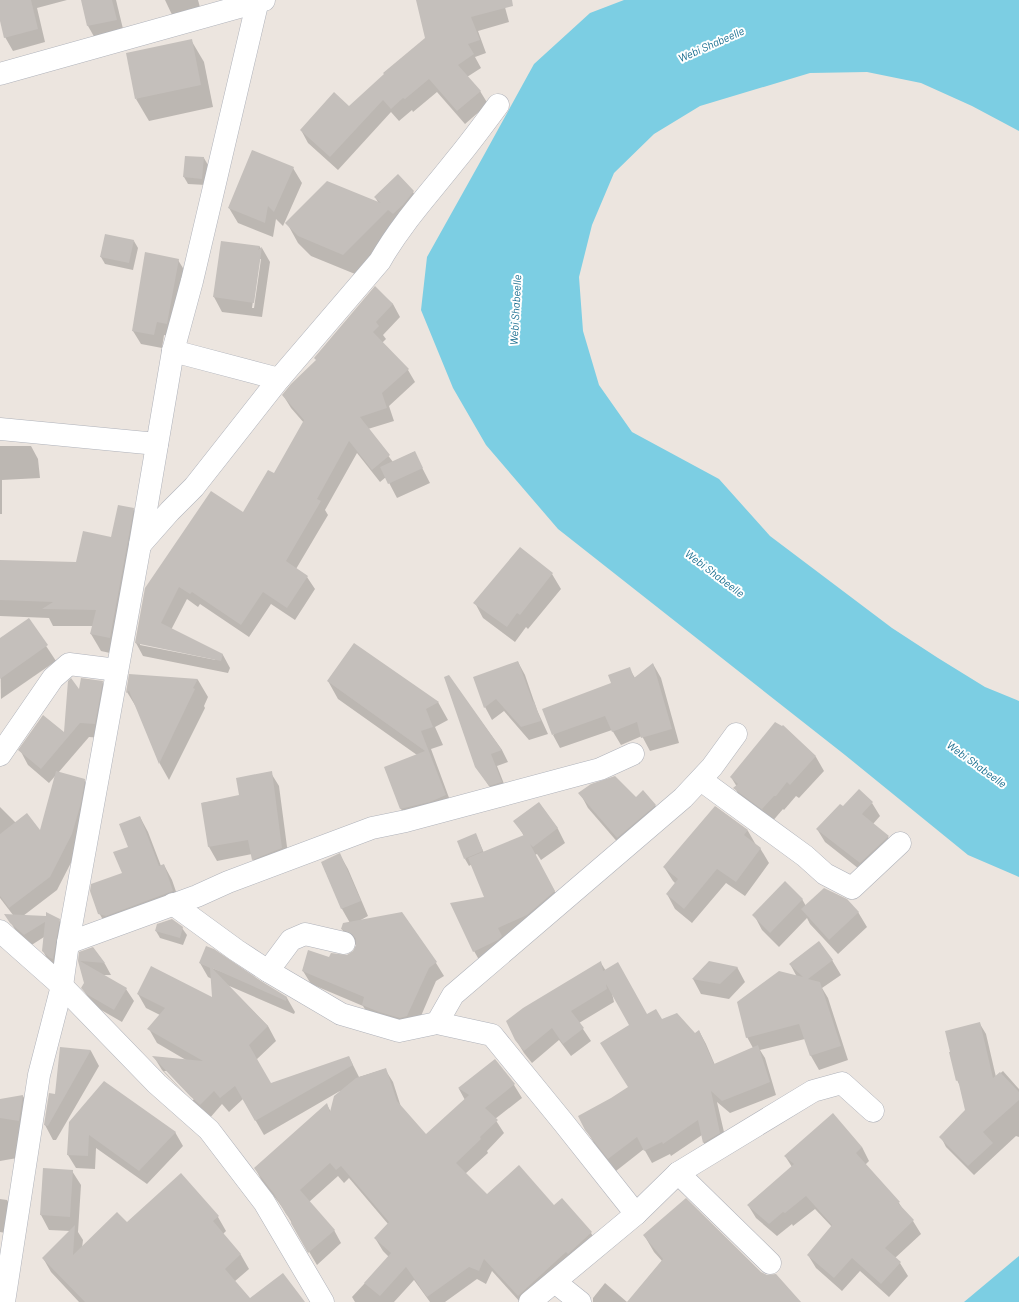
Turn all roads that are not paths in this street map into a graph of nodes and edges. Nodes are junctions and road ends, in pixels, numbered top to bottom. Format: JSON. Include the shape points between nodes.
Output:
{"nodes":[{"id":1,"x":260,"y":0,"type":"edge"},
{"id":2,"x":0,"y":74,"type":"edge"},
{"id":3,"x":498,"y":105,"type":"dead end"},
{"id":4,"x":173,"y":350,"type":"junction"},
{"id":5,"x":279,"y":379,"type":"junction"},
{"id":6,"x":0,"y":429,"type":"edge"},
{"id":7,"x":157,"y":444,"type":"junction"},
{"id":8,"x":140,"y":545,"type":"junction"},
{"id":9,"x":117,"y":670,"type":"junction"},
{"id":10,"x":736,"y":734,"type":"dead end"},
{"id":11,"x":633,"y":754,"type":"dead end"},
{"id":12,"x":0,"y":755,"type":"edge"},
{"id":13,"x":702,"y":780,"type":"junction"},
{"id":14,"x":900,"y":843,"type":"dead end"},
{"id":15,"x":173,"y":904,"type":"junction"},
{"id":16,"x":0,"y":931,"type":"edge"},
{"id":17,"x":68,"y":943,"type":"junction"},
{"id":18,"x":344,"y":943,"type":"dead end"},
{"id":19,"x":268,"y":971,"type":"junction"},
{"id":20,"x":62,"y":986,"type":"junction"},
{"id":21,"x":437,"y":1023,"type":"junction"},
{"id":22,"x":873,"y":1111,"type":"dead end"},
{"id":23,"x":678,"y":1173,"type":"junction"},
{"id":24,"x":636,"y":1214,"type":"junction"},
{"id":25,"x":770,"y":1263,"type":"dead end"},
{"id":26,"x":555,"y":1282,"type":"junction"},
{"id":27,"x":4,"y":1302,"type":"edge"},
{"id":28,"x":323,"y":1302,"type":"edge"},
{"id":29,"x":530,"y":1302,"type":"edge"},
{"id":30,"x":580,"y":1302,"type":"edge"}],
"edges":[{"from":1,"to":2,"type":"street"},
{"from":1,"to":4,"type":"street"},
{"from":3,"to":5,"type":"street","via":[[392,239],[380,261]]},
{"from":4,"to":5,"type":"street"},
{"from":4,"to":7,"type":"street"},
{"from":5,"to":8,"type":"street","via":[[194,487]]},
{"from":6,"to":7,"type":"street"},
{"from":7,"to":8,"type":"street"},
{"from":8,"to":9,"type":"street"},
{"from":9,"to":12,"type":"street","via":[[69,664],[53,678]]},
{"from":9,"to":17,"type":"street"},
{"from":10,"to":13,"type":"street"},
{"from":11,"to":15,"type":"street","via":[[600,769],[372,828]]},
{"from":13,"to":14,"type":"street","via":[[805,856],[825,874],[852,888]]},
{"from":13,"to":21,"type":"street","via":[[453,995]]},
{"from":15,"to":17,"type":"street"},
{"from":15,"to":19,"type":"street"},
{"from":16,"to":20,"type":"street"},
{"from":17,"to":20,"type":"street"},
{"from":18,"to":19,"type":"street","via":[[305,934],[291,940]]},
{"from":19,"to":21,"type":"street","via":[[341,1014],[399,1031]]},
{"from":20,"to":27,"type":"street","via":[[39,1075]]},
{"from":20,"to":28,"type":"street","via":[[157,1084],[209,1130],[264,1202]]},
{"from":21,"to":24,"type":"street","via":[[492,1035]]},
{"from":22,"to":23,"type":"street","via":[[842,1083],[813,1090]]},
{"from":23,"to":24,"type":"street"},
{"from":23,"to":25,"type":"street"},
{"from":24,"to":26,"type":"street"},
{"from":26,"to":29,"type":"street"},
{"from":26,"to":30,"type":"street"}]}
